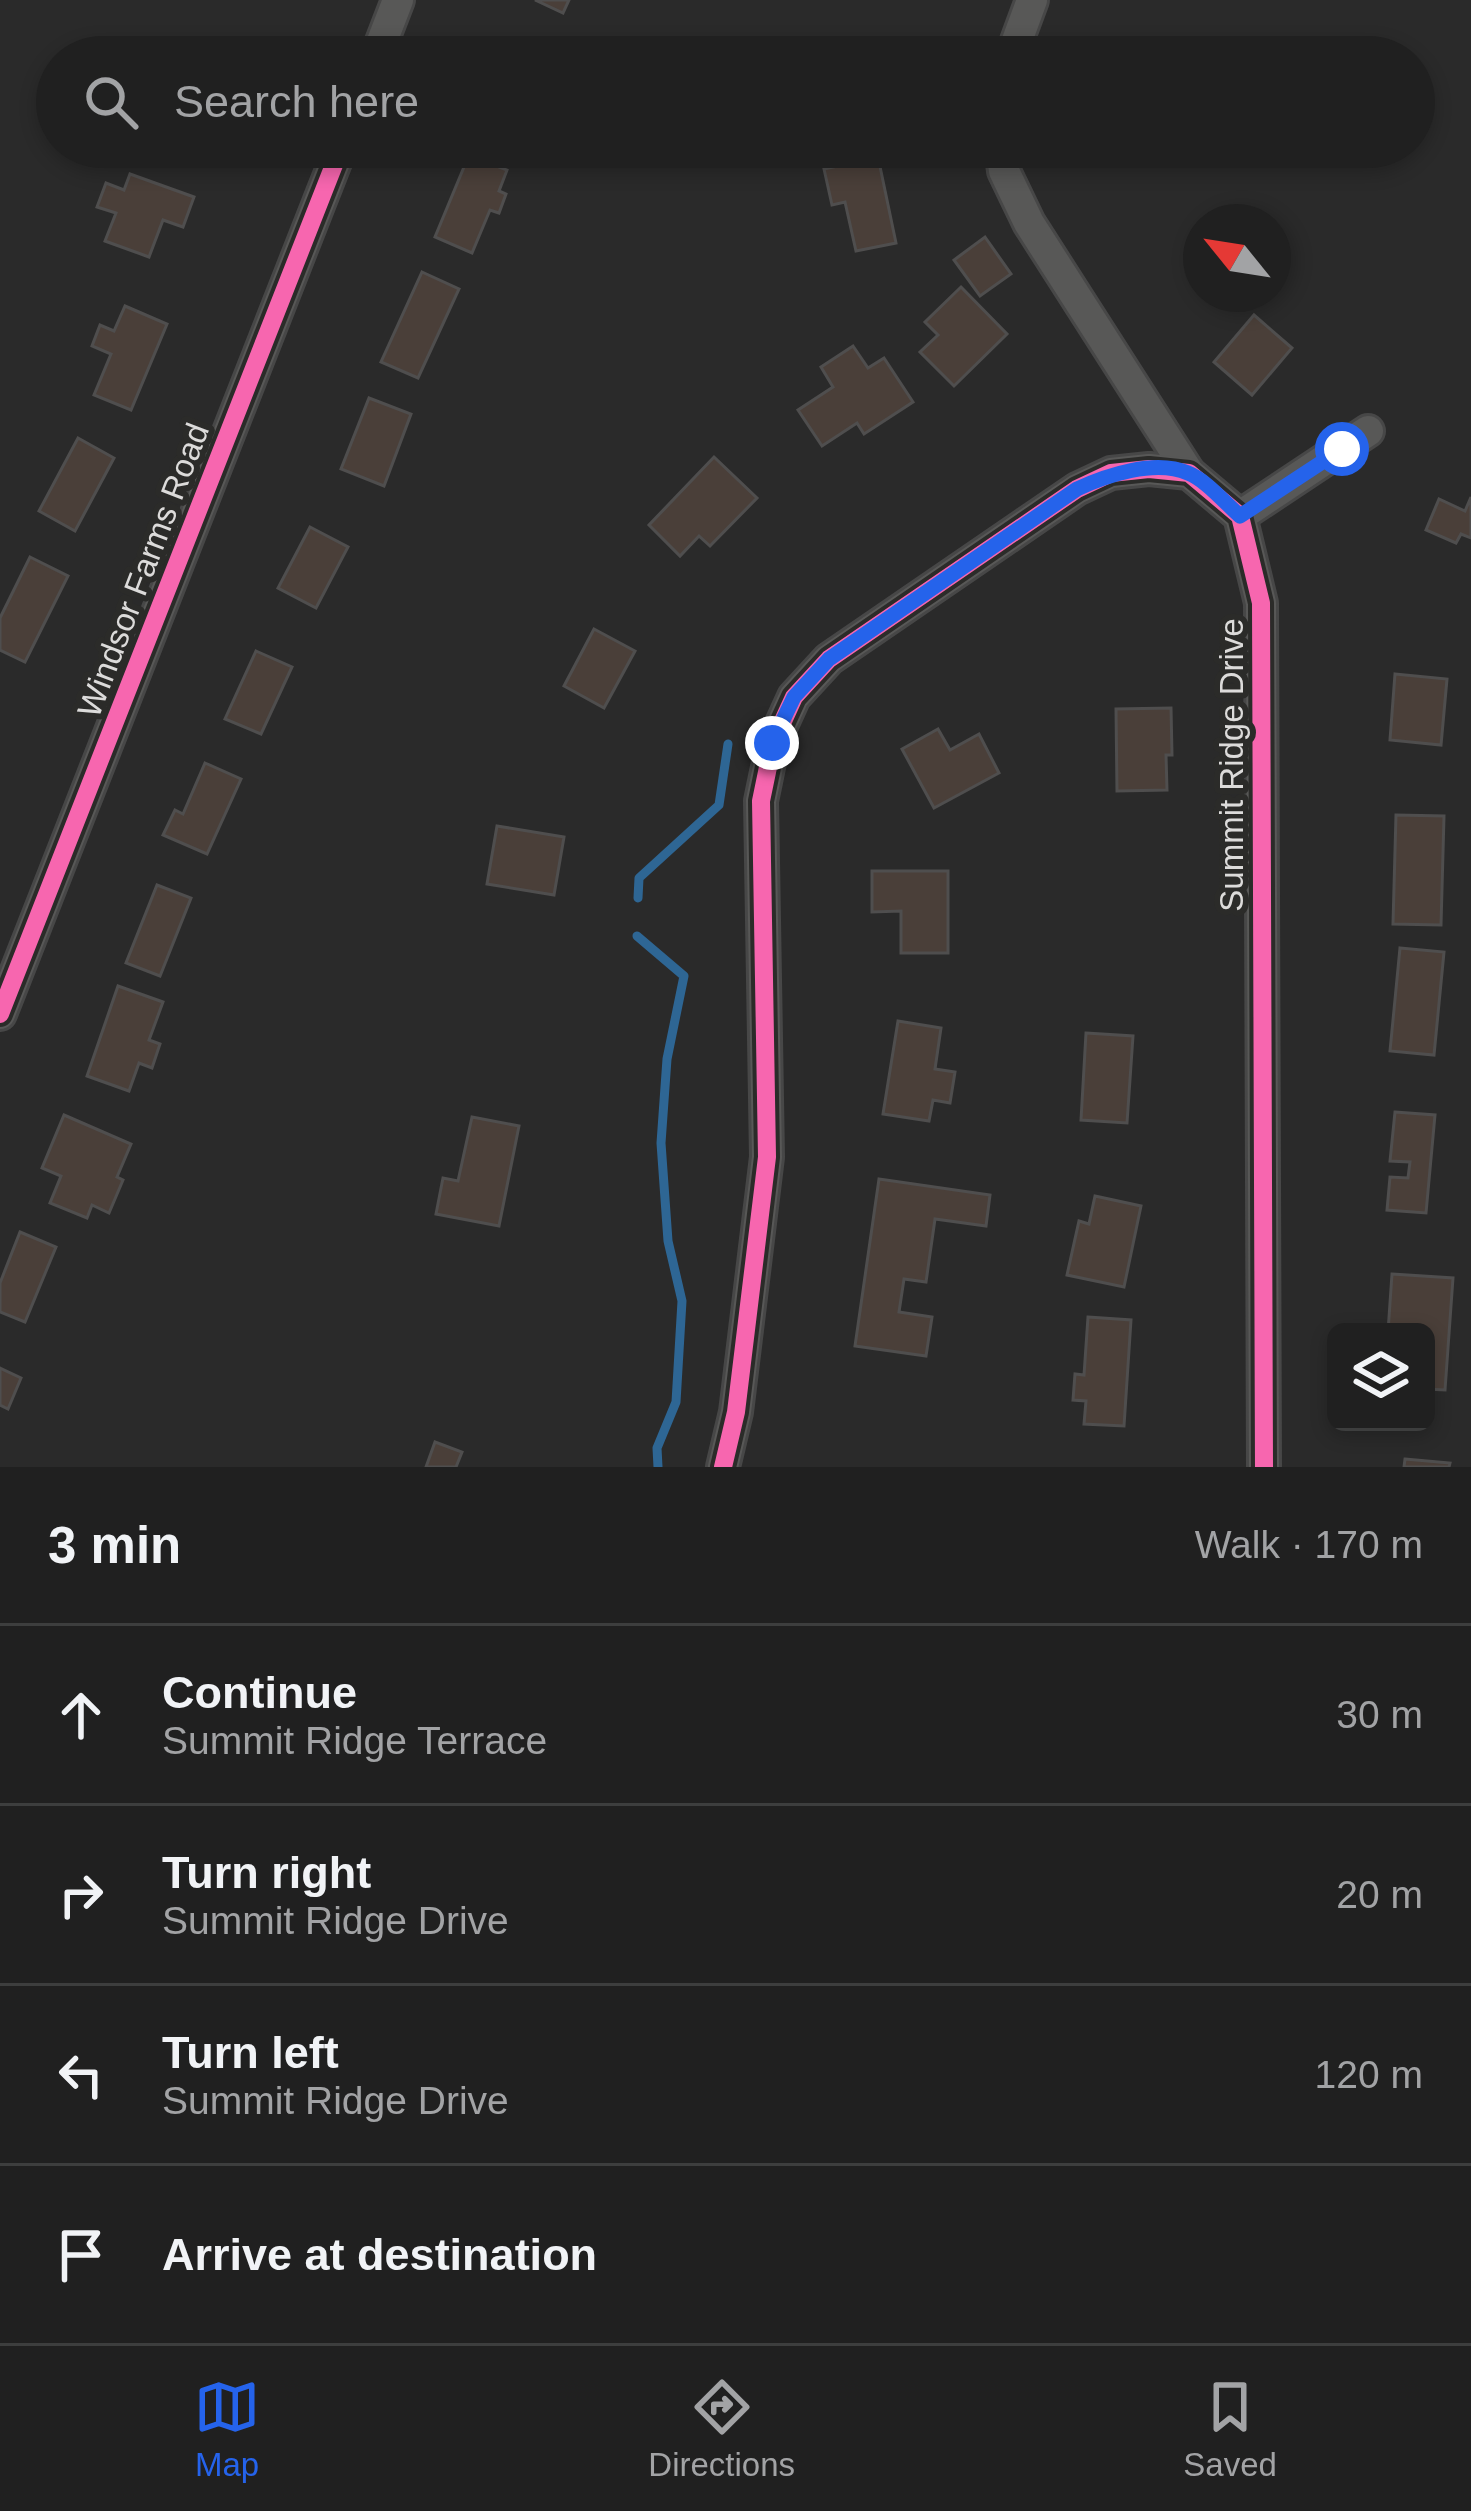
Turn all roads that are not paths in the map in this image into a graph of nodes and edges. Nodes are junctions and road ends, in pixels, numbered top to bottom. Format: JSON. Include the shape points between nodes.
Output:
{"nodes":[{"id":1,"x":398,"y":0,"type":"edge"},
{"id":2,"x":1031,"y":0,"type":"edge"},
{"id":3,"x":384,"y":36,"type":"edge"},
{"id":4,"x":1018,"y":36,"type":"edge"},
{"id":5,"x":333,"y":168,"type":"edge"},
{"id":6,"x":1004,"y":168,"type":"edge"},
{"id":7,"x":1367,"y":431,"type":"dead end"},
{"id":8,"x":1189,"y":473,"type":"junction"},
{"id":9,"x":1240,"y":516,"type":"junction"},
{"id":10,"x":0,"y":1014,"type":"edge"},
{"id":11,"x":723,"y":1467,"type":"edge"},
{"id":12,"x":1264,"y":1467,"type":"edge"}],
"edges":[{"from":1,"to":3,"type":"street"},
{"from":2,"to":4,"type":"street"},
{"from":5,"to":10,"type":"street","name":"Windsor Farms Road"},
{"from":6,"to":8,"type":"street","via":[[1029,223]]},
{"from":7,"to":9,"type":"street"},
{"from":8,"to":9,"type":"street"},
{"from":8,"to":11,"type":"street","via":[[1111,473],[1038,514],[829,659],[794,697],[772,743],[761,801],[767,1156]]},
{"from":9,"to":12,"type":"street","name":"Summit Ridge Drive","via":[[1261,603]]}]}
